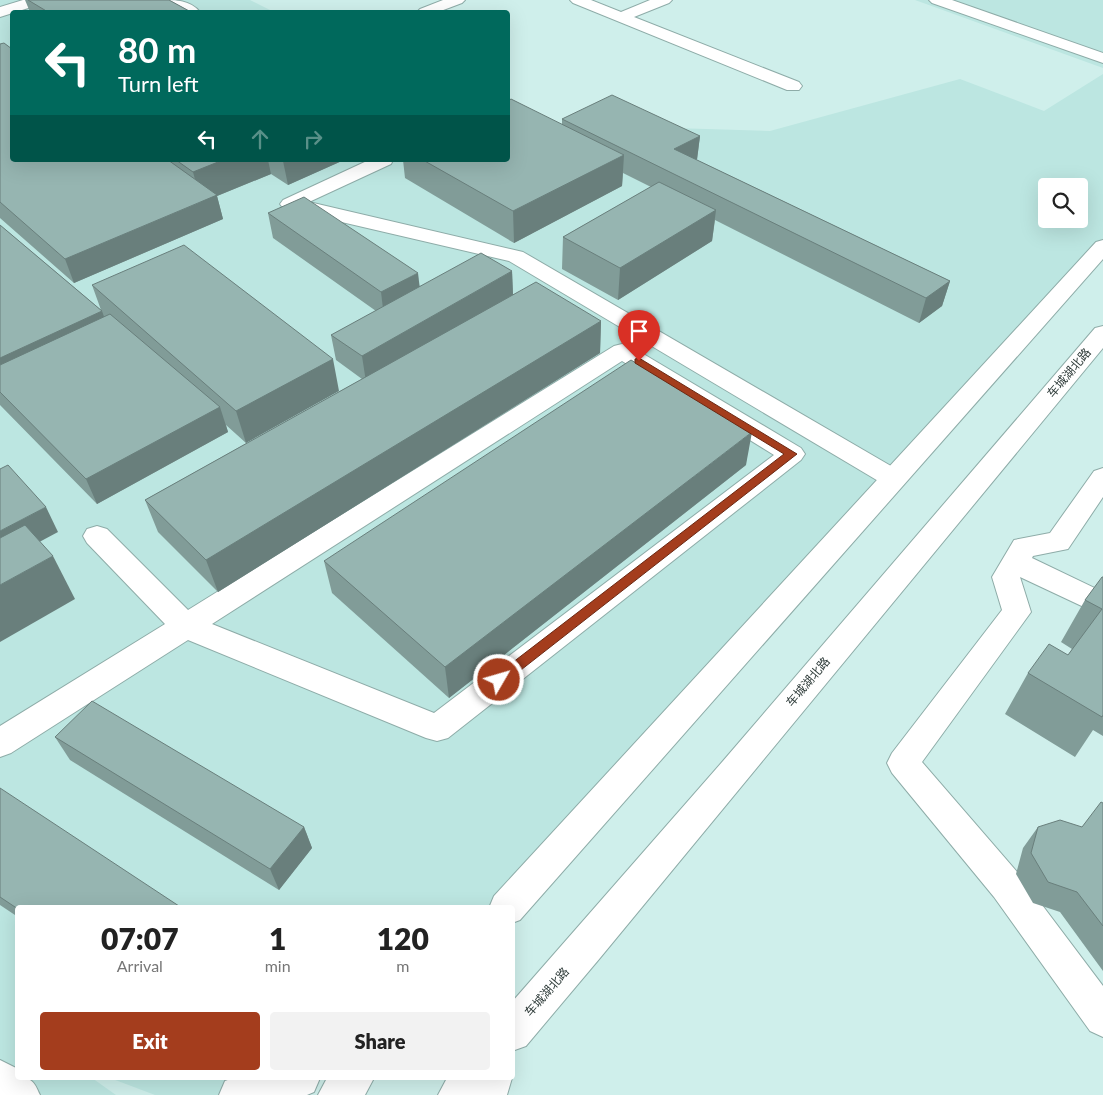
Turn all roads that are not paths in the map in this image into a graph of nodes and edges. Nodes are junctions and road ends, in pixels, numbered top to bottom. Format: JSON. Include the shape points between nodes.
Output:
{"nodes":[{"id":1,"x":39,"y":0,"type":"edge"},
{"id":2,"x":170,"y":0,"type":"edge"},
{"id":3,"x":457,"y":0,"type":"edge"},
{"id":4,"x":578,"y":0,"type":"edge"},
{"id":5,"x":664,"y":0,"type":"edge"},
{"id":6,"x":938,"y":0,"type":"edge"},
{"id":7,"x":188,"y":10,"type":"edge"},
{"id":8,"x":430,"y":10,"type":"edge"},
{"id":9,"x":0,"y":12,"type":"edge"},
{"id":10,"x":621,"y":17,"type":"junction"},
{"id":11,"x":1103,"y":58,"type":"edge"},
{"id":12,"x":793,"y":86,"type":"dead end"},
{"id":13,"x":380,"y":162,"type":"edge"},
{"id":14,"x":1103,"y":246,"type":"edge"},
{"id":15,"x":1103,"y":333,"type":"edge"},
{"id":16,"x":1103,"y":477,"type":"edge"},
{"id":17,"x":894,"y":478,"type":"junction"},
{"id":18,"x":97,"y":536,"type":"dead end"},
{"id":19,"x":1015,"y":562,"type":"junction"},
{"id":20,"x":1103,"y":606,"type":"edge"},
{"id":21,"x":185,"y":626,"type":"junction"},
{"id":22,"x":0,"y":743,"type":"edge"},
{"id":23,"x":510,"y":905,"type":"edge"},
{"id":24,"x":1103,"y":1018,"type":"edge"},
{"id":25,"x":515,"y":1029,"type":"edge"},
{"id":26,"x":0,"y":1080,"type":"edge"},
{"id":27,"x":293,"y":1080,"type":"edge"},
{"id":28,"x":352,"y":1080,"type":"edge"},
{"id":29,"x":471,"y":1080,"type":"edge"},
{"id":30,"x":491,"y":1080,"type":"edge"},
{"id":31,"x":20,"y":1095,"type":"edge"},
{"id":32,"x":239,"y":1095,"type":"edge"},
{"id":33,"x":338,"y":1095,"type":"edge"},
{"id":34,"x":458,"y":1095,"type":"edge"},
{"id":35,"x":487,"y":1095,"type":"edge"}],
"edges":[{"from":1,"to":9,"type":"main road"},
{"from":2,"to":7,"type":"main road"},
{"from":3,"to":8,"type":"main road"},
{"from":4,"to":10,"type":"main road"},
{"from":5,"to":10,"type":"main road"},
{"from":6,"to":11,"type":"main road"},
{"from":10,"to":12,"type":"main road"},
{"from":13,"to":17,"type":"main road","via":[[290,204],[516,256]]},
{"from":14,"to":17,"type":"main road"},
{"from":15,"to":25,"type":"main road","name":"车城湖北路"},
{"from":16,"to":19,"type":"main road","via":[[1058,542],[1024,547]]},
{"from":17,"to":23,"type":"main road"},
{"from":18,"to":21,"type":"main road"},
{"from":19,"to":20,"type":"main road"},
{"from":19,"to":24,"type":"main road","via":[[1006,577],[1018,612],[903,764],[1006,885]]},
{"from":21,"to":21,"type":"main road","via":[[622,351],[792,454],[437,728]]},
{"from":21,"to":22,"type":"main road"},
{"from":26,"to":31,"type":"main road"},
{"from":27,"to":32,"type":"main road"},
{"from":28,"to":33,"type":"main road"},
{"from":29,"to":34,"type":"main road"},
{"from":30,"to":35,"type":"main road"}]}
